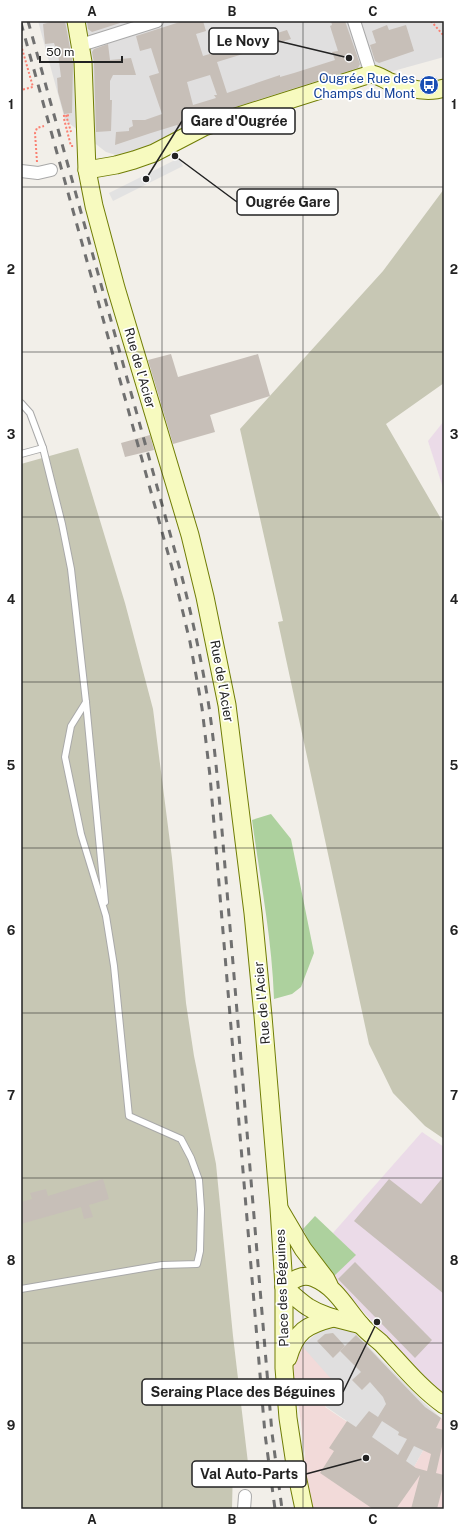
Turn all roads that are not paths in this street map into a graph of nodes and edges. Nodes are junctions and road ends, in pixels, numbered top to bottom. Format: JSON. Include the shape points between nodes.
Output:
{"nodes":[{"id":1,"x":76,"y":21,"type":"edge"},
{"id":2,"x":158,"y":21,"type":"edge"},
{"id":3,"x":354,"y":21,"type":"edge"},
{"id":4,"x":81,"y":45,"type":"junction"},
{"id":5,"x":371,"y":74,"type":"junction"},
{"id":6,"x":444,"y":88,"type":"edge"},
{"id":7,"x":51,"y":170,"type":"dead end"},
{"id":8,"x":87,"y":170,"type":"junction"},
{"id":9,"x":21,"y":171,"type":"edge"},
{"id":10,"x":21,"y":403,"type":"edge"},
{"id":11,"x":43,"y":448,"type":"junction"},
{"id":12,"x":21,"y":454,"type":"edge"},
{"id":13,"x":86,"y":702,"type":"junction"},
{"id":14,"x":106,"y":916,"type":"junction"},
{"id":15,"x":279,"y":1208,"type":"junction"},
{"id":16,"x":284,"y":1287,"type":"junction"},
{"id":17,"x":330,"y":1287,"type":"junction"},
{"id":18,"x":21,"y":1290,"type":"edge"},
{"id":19,"x":333,"y":1318,"type":"junction"},
{"id":20,"x":361,"y":1325,"type":"junction"},
{"id":21,"x":284,"y":1368,"type":"junction"},
{"id":22,"x":444,"y":1405,"type":"edge"},
{"id":23,"x":245,"y":1496,"type":"dead end"},
{"id":24,"x":244,"y":1509,"type":"edge"},
{"id":25,"x":304,"y":1509,"type":"edge"}],
"edges":[{"from":1,"to":4,"type":"main road","name":"Rue de l'Acier"},
{"from":2,"to":4,"type":"street"},
{"from":3,"to":5,"type":"street"},
{"from":4,"to":8,"type":"main road","name":"Rue de l'Acier"},
{"from":5,"to":6,"type":"main road","via":[[418,90]]},
{"from":5,"to":8,"type":"main road","via":[[204,127],[154,153],[134,160]]},
{"from":7,"to":9,"type":"street","via":[[38,173]]},
{"from":8,"to":15,"type":"main road","name":"Rue de l'Acier","via":[[116,288],[190,535],[228,705],[254,913]]},
{"from":10,"to":11,"type":"lane","via":[[30,413]]},
{"from":11,"to":12,"type":"lane"},
{"from":11,"to":13,"type":"lane","via":[[71,569]]},
{"from":13,"to":14,"type":"lane"},
{"from":13,"to":14,"type":"lane","via":[[71,726],[65,757],[81,834]]},
{"from":14,"to":18,"type":"lane","via":[[114,966],[129,1116],[182,1139],[199,1180],[200,1251],[197,1264],[162,1265]]},
{"from":15,"to":16,"type":"main road","name":"Place des Béguines"},
{"from":15,"to":17,"type":"main road","via":[[303,1249]]},
{"from":16,"to":17,"type":"main road","via":[[302,1276],[314,1278]]},
{"from":16,"to":19,"type":"main road","via":[[307,1306]]},
{"from":16,"to":21,"type":"main road","name":"Place des Béguines"},
{"from":17,"to":20,"type":"main road"},
{"from":19,"to":20,"type":"main road"},
{"from":19,"to":21,"type":"main road","via":[[316,1322],[299,1334]]},
{"from":20,"to":22,"type":"main road","via":[[420,1385]]},
{"from":21,"to":25,"type":"main road","name":"Place des Béguines","via":[[291,1436]]},
{"from":23,"to":24,"type":"street"}]}
